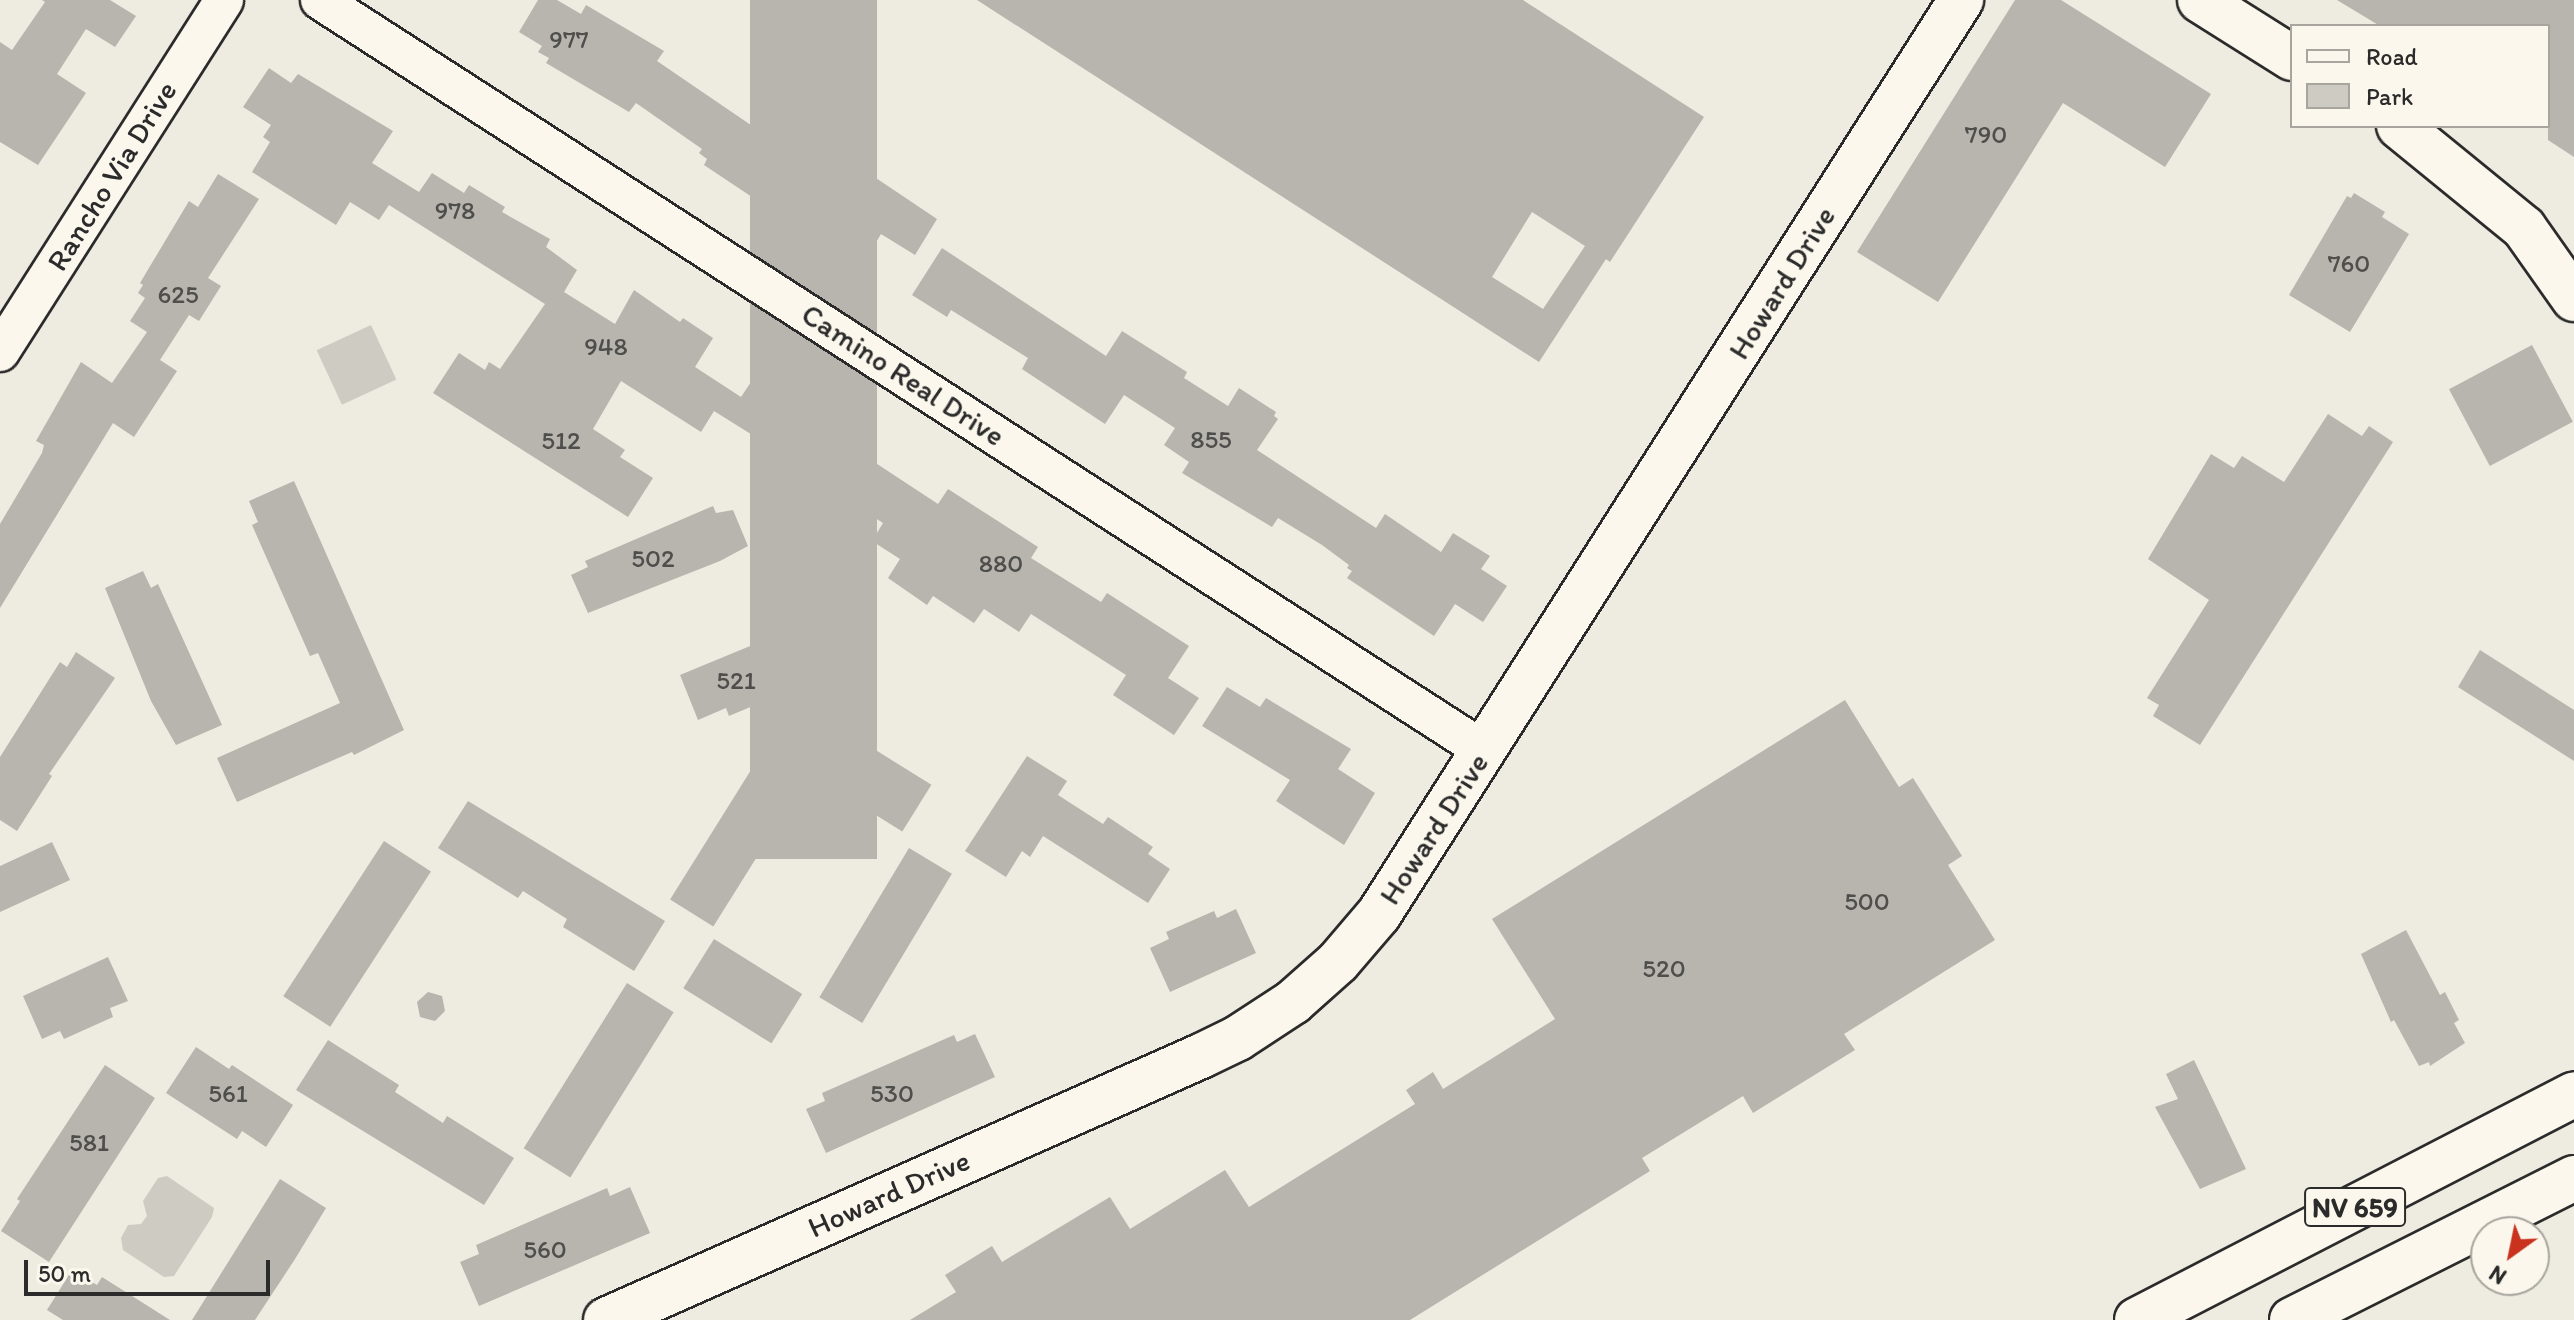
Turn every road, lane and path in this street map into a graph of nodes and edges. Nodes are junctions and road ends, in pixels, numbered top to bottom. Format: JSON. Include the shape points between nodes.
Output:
{"nodes":[{"id":1,"x":224,"y":0,"type":"edge"},
{"id":2,"x":320,"y":0,"type":"edge"},
{"id":3,"x":1961,"y":0,"type":"edge"},
{"id":4,"x":2200,"y":0,"type":"edge"},
{"id":5,"x":2290,"y":57,"type":"edge"},
{"id":6,"x":2402,"y":128,"type":"edge"},
{"id":7,"x":2574,"y":299,"type":"edge"},
{"id":8,"x":0,"y":352,"type":"edge"},
{"id":9,"x":1485,"y":751,"type":"junction"},
{"id":10,"x":2574,"y":1094,"type":"edge"},
{"id":11,"x":2574,"y":1178,"type":"edge"},
{"id":12,"x":606,"y":1320,"type":"edge"},
{"id":13,"x":2137,"y":1320,"type":"edge"},
{"id":14,"x":2292,"y":1320,"type":"edge"}],
"edges":[{"from":1,"to":8,"type":"street","name":"Rancho Via Drive"},
{"from":2,"to":9,"type":"street","name":"Camino Real Drive"},
{"from":3,"to":9,"type":"street","name":"Howard Drive"},
{"from":4,"to":5,"type":"street"},
{"from":6,"to":7,"type":"street","via":[[2524,228]]},
{"from":9,"to":12,"type":"street","name":"Howard Drive","via":[[1379,914],[1338,962],[1293,1002],[1238,1038]]},
{"from":10,"to":13,"type":"street","number":"NV 659"},
{"from":11,"to":14,"type":"street","number":"NV 659"}]}
